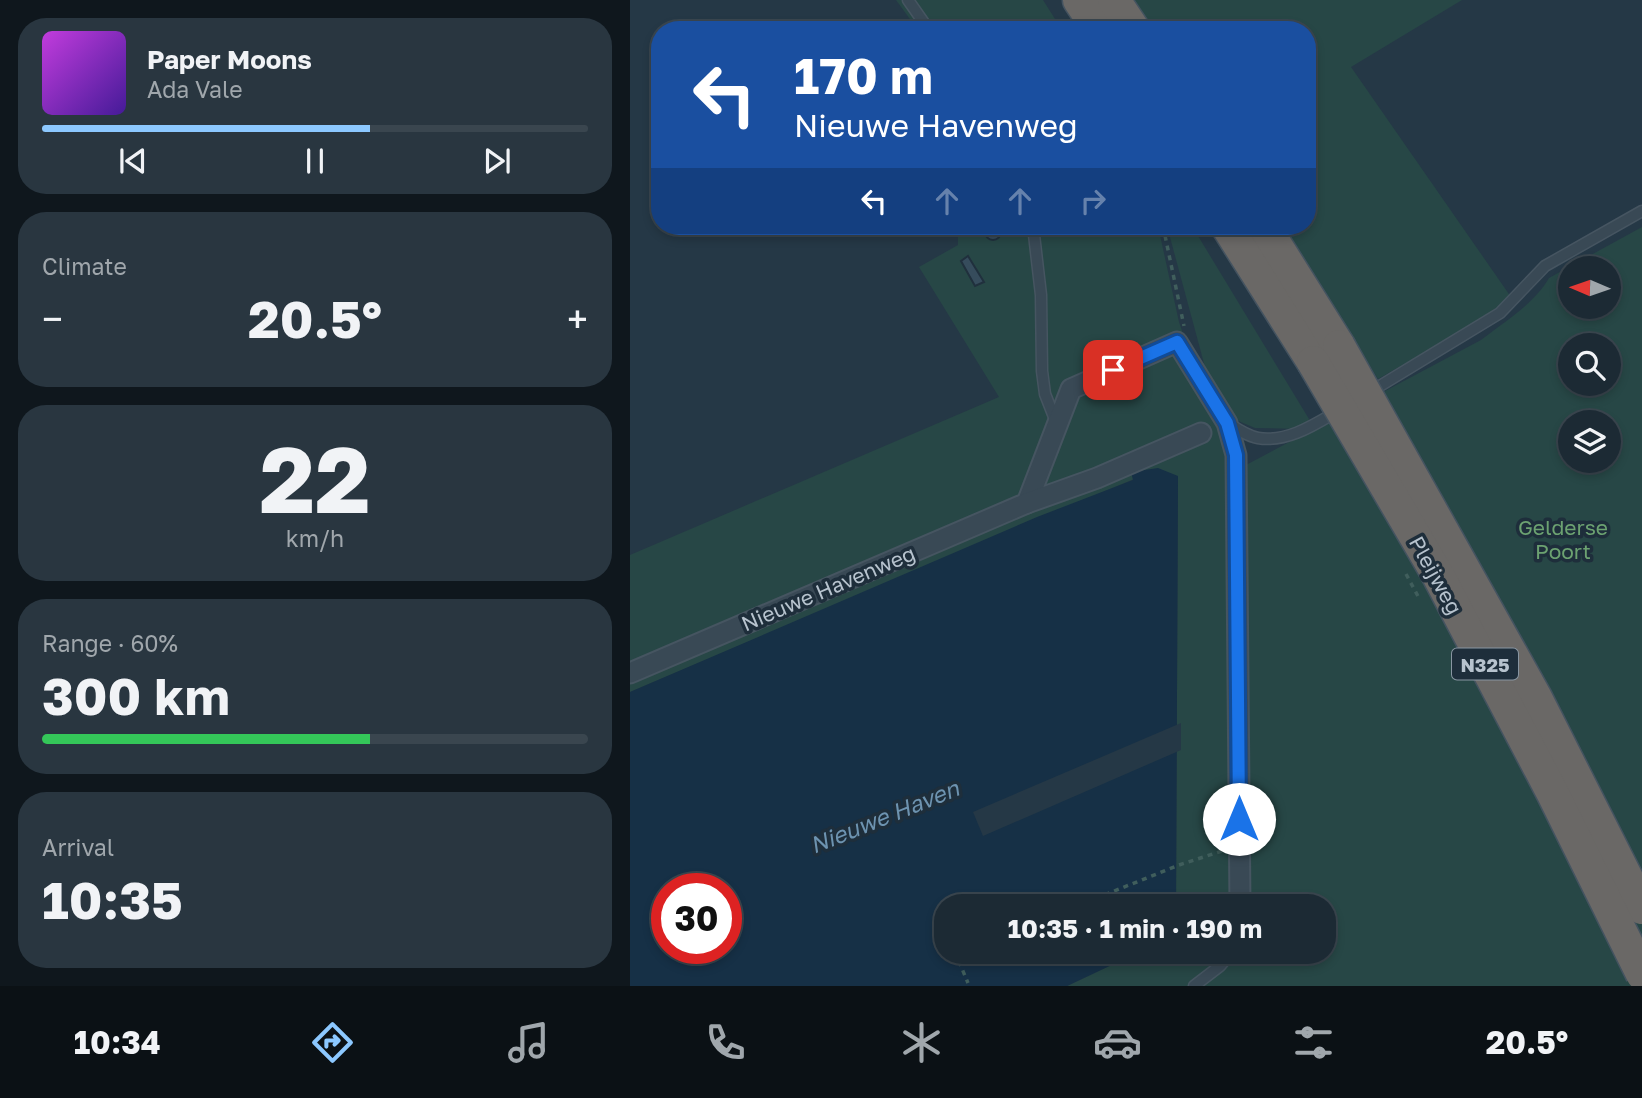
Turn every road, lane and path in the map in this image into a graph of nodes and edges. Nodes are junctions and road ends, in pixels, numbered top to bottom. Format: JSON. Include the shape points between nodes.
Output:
{"nodes":[{"id":1,"x":908,"y":0,"type":"edge"},
{"id":2,"x":1079,"y":0,"type":"edge"},
{"id":3,"x":1114,"y":0,"type":"edge"},
{"id":4,"x":923,"y":21,"type":"edge"},
{"id":5,"x":1093,"y":21,"type":"edge"},
{"id":6,"x":1128,"y":21,"type":"edge"},
{"id":7,"x":1642,"y":211,"type":"edge"},
{"id":8,"x":1034,"y":235,"type":"edge"},
{"id":9,"x":1165,"y":235,"type":"edge"},
{"id":10,"x":1234,"y":235,"type":"edge"},
{"id":11,"x":1268,"y":235,"type":"edge"},
{"id":12,"x":1177,"y":342,"type":"junction"},
{"id":13,"x":1326,"y":354,"type":"junction"},
{"id":14,"x":1361,"y":397,"type":"dead end"},
{"id":15,"x":1350,"y":403,"type":"dead end"},
{"id":16,"x":1227,"y":423,"type":"junction"},
{"id":17,"x":1057,"y":424,"type":"junction"},
{"id":18,"x":1201,"y":433,"type":"dead end"},
{"id":19,"x":1027,"y":503,"type":"junction"},
{"id":20,"x":1401,"y":566,"type":"dead end"},
{"id":21,"x":1421,"y":601,"type":"dead end"},
{"id":22,"x":630,"y":673,"type":"edge"},
{"id":23,"x":1239,"y":846,"type":"junction"},
{"id":24,"x":1107,"y":894,"type":"edge"},
{"id":25,"x":1240,"y":894,"type":"edge"},
{"id":26,"x":1642,"y":908,"type":"edge"},
{"id":27,"x":959,"y":964,"type":"edge"},
{"id":28,"x":1222,"y":964,"type":"edge"},
{"id":29,"x":1642,"y":974,"type":"edge"},
{"id":30,"x":968,"y":983,"type":"dead end"},
{"id":31,"x":1194,"y":986,"type":"edge"}],
"edges":[{"from":1,"to":4,"type":"lane"},
{"from":2,"to":5,"type":"highway"},
{"from":3,"to":6,"type":"highway"},
{"from":7,"to":14,"type":"lane","via":[[1545,266],[1500,313]]},
{"from":8,"to":17,"type":"lane","via":[[1042,371]]},
{"from":9,"to":12,"type":"path","via":[[1185,327]]},
{"from":10,"to":13,"type":"highway","name":"Pleijweg","number":"N325"},
{"from":11,"to":13,"type":"highway","name":"Pleijweg","number":"N325"},
{"from":12,"to":16,"type":"street"},
{"from":12,"to":17,"type":"street","via":[[1071,389]]},
{"from":13,"to":26,"type":"highway","name":"Pleijweg","number":"N325","bridge":true,"via":[[1535,696]]},
{"from":13,"to":29,"type":"highway","name":"Pleijweg","number":"N325","bridge":true},
{"from":15,"to":16,"type":"lane","via":[[1308,429],[1279,437],[1258,439]]},
{"from":16,"to":23,"type":"street","via":[[1236,455]]},
{"from":17,"to":19,"type":"street"},
{"from":18,"to":19,"type":"street","name":"Nieuwe Havenweg"},
{"from":19,"to":22,"type":"street","name":"Nieuwe Havenweg"},
{"from":20,"to":21,"type":"path","name":"Pleijweg","bridge":true},
{"from":23,"to":24,"type":"path"},
{"from":23,"to":25,"type":"street"},
{"from":27,"to":30,"type":"path"},
{"from":28,"to":31,"type":"lane"}]}
